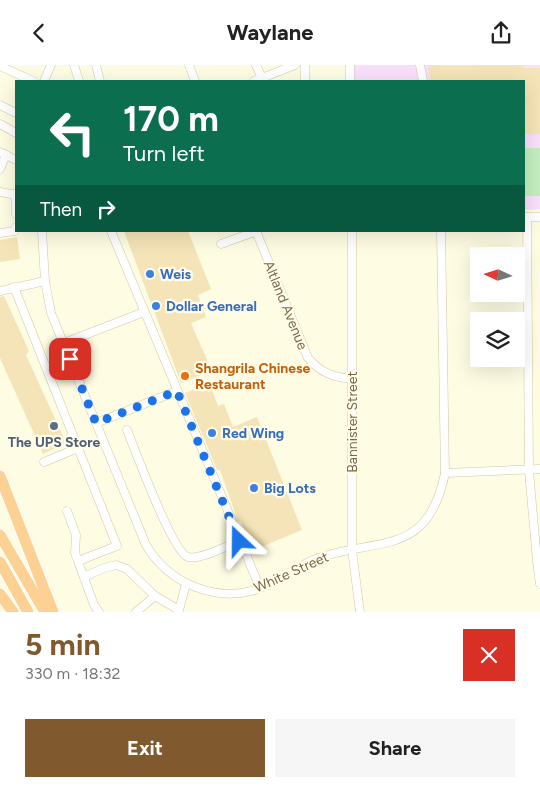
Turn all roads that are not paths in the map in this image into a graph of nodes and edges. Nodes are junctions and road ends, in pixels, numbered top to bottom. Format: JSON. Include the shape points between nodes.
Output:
{"nodes":[{"id":1,"x":0,"y":65,"type":"edge"},
{"id":2,"x":51,"y":65,"type":"edge"},
{"id":3,"x":74,"y":65,"type":"edge"},
{"id":4,"x":96,"y":65,"type":"edge"},
{"id":5,"x":189,"y":65,"type":"edge"},
{"id":6,"x":256,"y":65,"type":"edge"},
{"id":7,"x":295,"y":65,"type":"edge"},
{"id":8,"x":305,"y":65,"type":"edge"},
{"id":9,"x":350,"y":65,"type":"edge"},
{"id":10,"x":420,"y":65,"type":"edge"},
{"id":11,"x":31,"y":80,"type":"edge"},
{"id":12,"x":44,"y":80,"type":"edge"},
{"id":13,"x":79,"y":80,"type":"edge"},
{"id":14,"x":100,"y":80,"type":"edge"},
{"id":15,"x":195,"y":80,"type":"edge"},
{"id":16,"x":258,"y":80,"type":"edge"},
{"id":17,"x":305,"y":80,"type":"edge"},
{"id":18,"x":350,"y":80,"type":"edge"},
{"id":19,"x":423,"y":80,"type":"edge"},
{"id":20,"x":0,"y":105,"type":"edge"},
{"id":21,"x":15,"y":112,"type":"edge"},
{"id":22,"x":0,"y":124,"type":"edge"},
{"id":23,"x":15,"y":132,"type":"edge"},
{"id":24,"x":3,"y":153,"type":"edge"},
{"id":25,"x":15,"y":159,"type":"edge"},
{"id":26,"x":0,"y":169,"type":"edge"},
{"id":27,"x":0,"y":192,"type":"edge"},
{"id":28,"x":15,"y":194,"type":"edge"},
{"id":29,"x":526,"y":217,"type":"edge"},
{"id":30,"x":540,"y":217,"type":"edge"},
{"id":31,"x":15,"y":231,"type":"edge"},
{"id":32,"x":42,"y":232,"type":"edge"},
{"id":33,"x":111,"y":232,"type":"edge"},
{"id":34,"x":253,"y":232,"type":"edge"},
{"id":35,"x":256,"y":232,"type":"edge"},
{"id":36,"x":352,"y":232,"type":"edge"},
{"id":37,"x":441,"y":232,"type":"edge"},
{"id":38,"x":0,"y":233,"type":"edge"},
{"id":39,"x":222,"y":244,"type":"dead end"},
{"id":40,"x":45,"y":281,"type":"junction"},
{"id":41,"x":14,"y":287,"type":"junction"},
{"id":42,"x":0,"y":291,"type":"edge"},
{"id":43,"x":144,"y":312,"type":"junction"},
{"id":44,"x":64,"y":343,"type":"junction"},
{"id":45,"x":352,"y":379,"type":"junction"},
{"id":46,"x":177,"y":391,"type":"junction"},
{"id":47,"x":96,"y":423,"type":"junction"},
{"id":48,"x":127,"y":430,"type":"dead end"},
{"id":49,"x":78,"y":448,"type":"junction"},
{"id":50,"x":44,"y":462,"type":"dead end"},
{"id":51,"x":540,"y":469,"type":"edge"},
{"id":52,"x":530,"y":471,"type":"junction"},
{"id":53,"x":445,"y":473,"type":"junction"},
{"id":54,"x":0,"y":476,"type":"edge"},
{"id":55,"x":67,"y":511,"type":"dead end"},
{"id":56,"x":0,"y":535,"type":"edge"},
{"id":57,"x":239,"y":541,"type":"junction"},
{"id":58,"x":352,"y":550,"type":"junction"},
{"id":59,"x":78,"y":561,"type":"junction"},
{"id":60,"x":0,"y":562,"type":"edge"},
{"id":61,"x":84,"y":577,"type":"junction"},
{"id":62,"x":186,"y":584,"type":"junction"},
{"id":63,"x":540,"y":584,"type":"edge"},
{"id":64,"x":260,"y":588,"type":"junction"},
{"id":65,"x":0,"y":593,"type":"edge"},
{"id":66,"x":155,"y":596,"type":"junction"},
{"id":67,"x":181,"y":611,"type":"edge"},
{"id":68,"x":13,"y":612,"type":"edge"},
{"id":69,"x":28,"y":612,"type":"edge"},
{"id":70,"x":45,"y":612,"type":"edge"},
{"id":71,"x":53,"y":612,"type":"edge"},
{"id":72,"x":99,"y":612,"type":"edge"},
{"id":73,"x":136,"y":612,"type":"edge"},
{"id":74,"x":360,"y":612,"type":"edge"}],
"edges":[{"from":1,"to":11,"type":"street"},
{"from":2,"to":12,"type":"street"},
{"from":3,"to":13,"type":"street"},
{"from":4,"to":14,"type":"street"},
{"from":5,"to":15,"type":"street"},
{"from":6,"to":16,"type":"street"},
{"from":7,"to":16,"type":"street"},
{"from":8,"to":17,"type":"street"},
{"from":9,"to":18,"type":"street"},
{"from":10,"to":19,"type":"street"},
{"from":20,"to":21,"type":"street"},
{"from":22,"to":23,"type":"street"},
{"from":24,"to":25,"type":"street"},
{"from":24,"to":26,"type":"street"},
{"from":27,"to":28,"type":"street"},
{"from":29,"to":30,"type":"street"},
{"from":29,"to":52,"type":"street"},
{"from":31,"to":38,"type":"street"},
{"from":32,"to":40,"type":"street","name":"White Street"},
{"from":33,"to":43,"type":"street"},
{"from":34,"to":39,"type":"street"},
{"from":35,"to":45,"type":"street","name":"Altland Avenue","via":[[308,358],[328,375]]},
{"from":36,"to":45,"type":"street","name":"Bannister Street"},
{"from":37,"to":53,"type":"street","name":"White Street"},
{"from":40,"to":41,"type":"street"},
{"from":40,"to":44,"type":"street","name":"White Street","via":[[51,313]]},
{"from":41,"to":42,"type":"street"},
{"from":41,"to":49,"type":"street"},
{"from":43,"to":44,"type":"street"},
{"from":43,"to":46,"type":"street"},
{"from":44,"to":47,"type":"street","name":"White Street"},
{"from":45,"to":58,"type":"street","name":"Bannister Street"},
{"from":46,"to":47,"type":"street"},
{"from":46,"to":57,"type":"street"},
{"from":47,"to":62,"type":"street","name":"White Street","via":[[146,545],[162,567]]},
{"from":48,"to":57,"type":"street","via":[[181,553],[200,557]]},
{"from":49,"to":50,"type":"street"},
{"from":49,"to":59,"type":"street","via":[[117,546]]},
{"from":51,"to":52,"type":"street"},
{"from":52,"to":53,"type":"street"},
{"from":52,"to":63,"type":"street"},
{"from":53,"to":58,"type":"street","name":"White Street","via":[[438,499],[416,529],[396,541]]},
{"from":54,"to":71,"type":"highway"},
{"from":55,"to":59,"type":"street","via":[[76,535]]},
{"from":56,"to":70,"type":"highway"},
{"from":57,"to":64,"type":"street"},
{"from":58,"to":64,"type":"street","name":"White Street","via":[[315,559]]},
{"from":58,"to":74,"type":"street","name":"Bannister Street"},
{"from":59,"to":61,"type":"street"},
{"from":60,"to":69,"type":"highway"},
{"from":61,"to":66,"type":"street","via":[[116,565],[127,569]]},
{"from":61,"to":72,"type":"street"},
{"from":62,"to":64,"type":"street","name":"White Street","via":[[214,593]]},
{"from":62,"to":67,"type":"street"},
{"from":65,"to":68,"type":"highway"},
{"from":66,"to":67,"type":"street"},
{"from":66,"to":73,"type":"street"}]}
